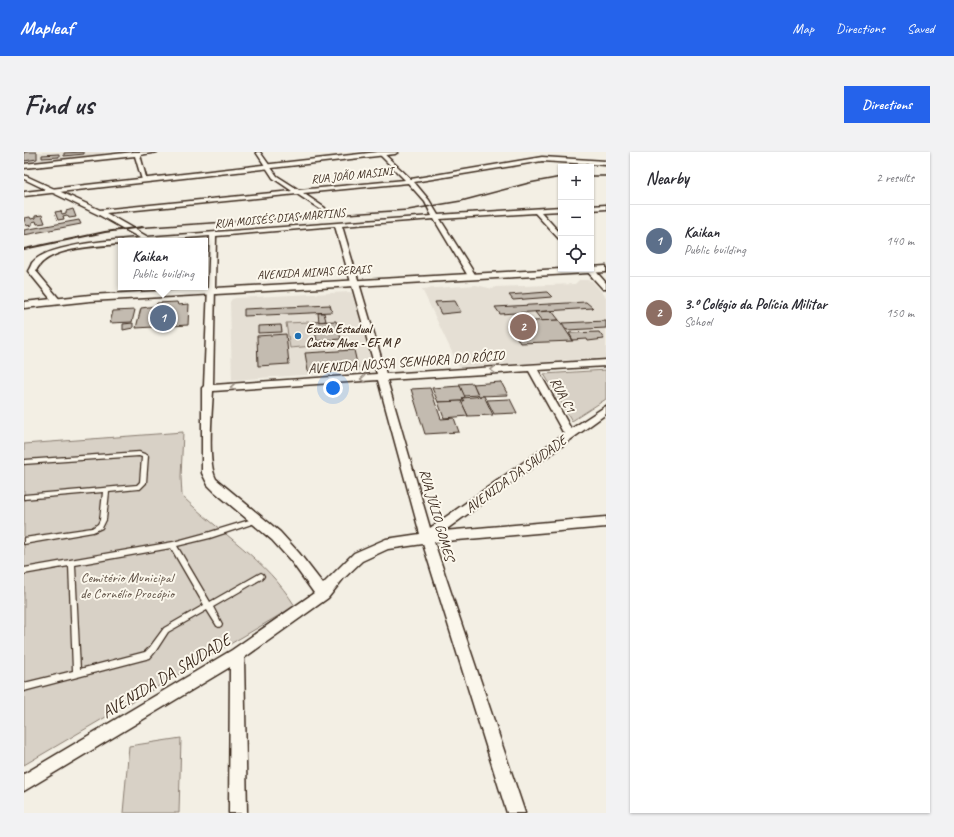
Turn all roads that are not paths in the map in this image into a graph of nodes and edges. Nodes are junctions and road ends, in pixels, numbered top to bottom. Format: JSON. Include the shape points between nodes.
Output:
{"nodes":[{"id":1,"x":155,"y":152,"type":"edge"},
{"id":2,"x":258,"y":152,"type":"edge"},
{"id":3,"x":365,"y":152,"type":"edge"},
{"id":4,"x":394,"y":152,"type":"edge"},
{"id":5,"x":137,"y":153,"type":"edge"},
{"id":6,"x":380,"y":153,"type":"edge"},
{"id":7,"x":606,"y":163,"type":"edge"},
{"id":8,"x":266,"y":165,"type":"junction"},
{"id":9,"x":24,"y":166,"type":"edge"},
{"id":10,"x":24,"y":177,"type":"edge"},
{"id":11,"x":144,"y":178,"type":"junction"},
{"id":12,"x":409,"y":180,"type":"junction"},
{"id":13,"x":51,"y":189,"type":"junction"},
{"id":14,"x":24,"y":190,"type":"edge"},
{"id":15,"x":296,"y":192,"type":"junction"},
{"id":16,"x":24,"y":194,"type":"edge"},
{"id":17,"x":606,"y":207,"type":"edge"},
{"id":18,"x":594,"y":208,"type":"edge"},
{"id":19,"x":323,"y":209,"type":"dead end"},
{"id":20,"x":558,"y":209,"type":"edge"},
{"id":21,"x":536,"y":210,"type":"junction"},
{"id":22,"x":99,"y":212,"type":"junction"},
{"id":23,"x":436,"y":217,"type":"junction"},
{"id":24,"x":338,"y":224,"type":"junction"},
{"id":25,"x":214,"y":234,"type":"junction"},
{"id":26,"x":559,"y":236,"type":"edge"},
{"id":27,"x":144,"y":238,"type":"edge"},
{"id":28,"x":160,"y":238,"type":"edge"},
{"id":29,"x":118,"y":242,"type":"edge"},
{"id":30,"x":606,"y":269,"type":"edge"},
{"id":31,"x":594,"y":270,"type":"edge"},
{"id":32,"x":558,"y":272,"type":"edge"},
{"id":33,"x":592,"y":272,"type":"edge"},
{"id":34,"x":472,"y":276,"type":"junction"},
{"id":35,"x":356,"y":282,"type":"junction"},
{"id":36,"x":606,"y":287,"type":"edge"},
{"id":37,"x":211,"y":291,"type":"junction"},
{"id":38,"x":57,"y":301,"type":"junction"},
{"id":39,"x":24,"y":305,"type":"edge"},
{"id":40,"x":606,"y":363,"type":"edge"},
{"id":41,"x":532,"y":368,"type":"junction"},
{"id":42,"x":382,"y":378,"type":"junction"},
{"id":43,"x":207,"y":388,"type":"junction"},
{"id":44,"x":606,"y":409,"type":"edge"},
{"id":45,"x":570,"y":435,"type":"junction"},
{"id":46,"x":24,"y":462,"type":"edge"},
{"id":47,"x":106,"y":490,"type":"junction"},
{"id":48,"x":24,"y":497,"type":"edge"},
{"id":49,"x":257,"y":519,"type":"junction"},
{"id":50,"x":606,"y":522,"type":"edge"},
{"id":51,"x":427,"y":538,"type":"junction"},
{"id":52,"x":24,"y":541,"type":"edge"},
{"id":53,"x":172,"y":545,"type":"junction"},
{"id":54,"x":72,"y":562,"type":"junction"},
{"id":55,"x":24,"y":571,"type":"edge"},
{"id":56,"x":261,"y":576,"type":"dead end"},
{"id":57,"x":323,"y":594,"type":"junction"},
{"id":58,"x":208,"y":605,"type":"junction"},
{"id":59,"x":219,"y":624,"type":"dead end"},
{"id":60,"x":237,"y":655,"type":"junction"},
{"id":61,"x":77,"y":673,"type":"junction"},
{"id":62,"x":24,"y":687,"type":"edge"},
{"id":63,"x":24,"y":783,"type":"edge"},
{"id":64,"x":238,"y":813,"type":"edge"},
{"id":65,"x":516,"y":813,"type":"edge"}],
"edges":[{"from":1,"to":5,"type":"street"},
{"from":2,"to":8,"type":"street"},
{"from":3,"to":8,"type":"street"},
{"from":4,"to":6,"type":"street"},
{"from":5,"to":9,"type":"street"},
{"from":5,"to":11,"type":"street"},
{"from":6,"to":8,"type":"street"},
{"from":6,"to":12,"type":"street"},
{"from":7,"to":12,"type":"street","name":"RUA JOÃO MASINI","via":[[542,159]]},
{"from":8,"to":11,"type":"street"},
{"from":8,"to":15,"type":"street","via":[[275,177]]},
{"from":10,"to":13,"type":"street"},
{"from":11,"to":13,"type":"street"},
{"from":12,"to":15,"type":"street","name":"RUA JOÃO MASINI"},
{"from":12,"to":23,"type":"street","via":[[432,207]]},
{"from":13,"to":14,"type":"street"},
{"from":13,"to":16,"type":"street"},
{"from":13,"to":22,"type":"street"},
{"from":15,"to":19,"type":"street"},
{"from":15,"to":22,"type":"street","name":"RUA JOÃO MASINI"},
{"from":17,"to":18,"type":"street"},
{"from":20,"to":21,"type":"street","name":"RUA MOISÉS DIAS MARTINS"},
{"from":21,"to":23,"type":"street","name":"RUA MOISÉS DIAS MARTINS"},
{"from":21,"to":26,"type":"street"},
{"from":22,"to":27,"type":"street"},
{"from":23,"to":24,"type":"street","name":"RUA MOISÉS DIAS MARTINS"},
{"from":23,"to":34,"type":"street"},
{"from":24,"to":25,"type":"street","name":"RUA MOISÉS DIAS MARTINS"},
{"from":24,"to":35,"type":"street","name":"RUA JÚLIO GOMES"},
{"from":25,"to":28,"type":"street","name":"RUA MOISÉS DIAS MARTINS"},
{"from":25,"to":37,"type":"street"},
{"from":29,"to":38,"type":"street","via":[[52,253],[35,261],[32,271]]},
{"from":30,"to":31,"type":"street","name":"AVENIDA MINAS GERAIS"},
{"from":32,"to":34,"type":"street","name":"AVENIDA MINAS GERAIS"},
{"from":33,"to":36,"type":"street"},
{"from":34,"to":35,"type":"street","name":"AVENIDA MINAS GERAIS"},
{"from":35,"to":37,"type":"street","name":"AVENIDA MINAS GERAIS"},
{"from":35,"to":42,"type":"street","name":"RUA JÚLIO GOMES"},
{"from":37,"to":38,"type":"street","name":"AVENIDA MINAS GERAIS"},
{"from":37,"to":43,"type":"street"},
{"from":38,"to":39,"type":"street","name":"AVENIDA MINAS GERAIS"},
{"from":40,"to":41,"type":"street","name":"AVENIDA NOSSA SENHORA DO RÓCIO"},
{"from":41,"to":42,"type":"street","name":"AVENIDA NOSSA SENHORA DO RÓCIO","one_way":true},
{"from":41,"to":45,"type":"street","name":"RUA C1"},
{"from":42,"to":43,"type":"street","name":"AVENIDA NOSSA SENHORA DO RÓCIO","one_way":true},
{"from":42,"to":51,"type":"street","name":"RUA JÚLIO GOMES"},
{"from":43,"to":49,"type":"street","via":[[207,473],[219,489]]},
{"from":44,"to":45,"type":"street","name":"AVENIDA DA SAUDADE"},
{"from":45,"to":51,"type":"street","name":"AVENIDA DA SAUDADE"},
{"from":46,"to":47,"type":"lane","via":[[139,454],[145,456],[143,483],[138,487]]},
{"from":47,"to":48,"type":"lane"},
{"from":47,"to":52,"type":"lane","via":[[100,526],[93,530]]},
{"from":49,"to":53,"type":"lane","via":[[210,536]]},
{"from":49,"to":57,"type":"street","via":[[276,536]]},
{"from":50,"to":51,"type":"street","name":"AVENIDA DA SAUDADE"},
{"from":51,"to":57,"type":"street","name":"AVENIDA DA SAUDADE","via":[[386,544],[358,557]]},
{"from":51,"to":65,"type":"street","name":"RUA JÚLIO GOMES"},
{"from":53,"to":54,"type":"lane"},
{"from":53,"to":58,"type":"lane"},
{"from":54,"to":55,"type":"lane"},
{"from":54,"to":61,"type":"lane"},
{"from":56,"to":58,"type":"lane"},
{"from":57,"to":60,"type":"street","name":"AVENIDA DA SAUDADE"},
{"from":58,"to":59,"type":"lane"},
{"from":58,"to":61,"type":"lane","via":[[166,630],[158,638],[155,649],[147,655]]},
{"from":60,"to":63,"type":"street","name":"AVENIDA DA SAUDADE"},
{"from":60,"to":64,"type":"street"},
{"from":61,"to":62,"type":"lane"}]}
